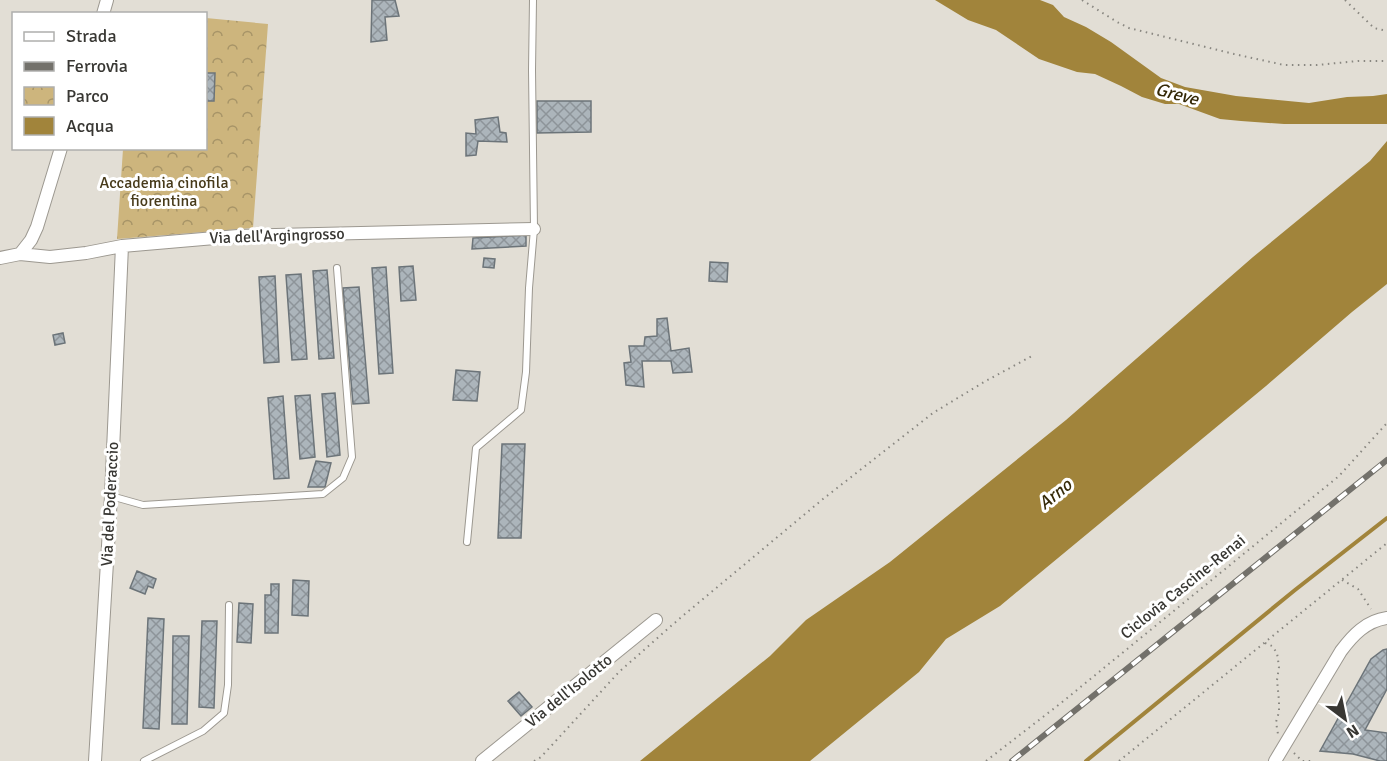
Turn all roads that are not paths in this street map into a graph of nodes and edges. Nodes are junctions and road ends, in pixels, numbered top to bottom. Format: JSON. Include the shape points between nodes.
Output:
{"nodes":[{"id":1,"x":533,"y":0,"type":"edge"},
{"id":2,"x":61,"y":150,"type":"edge"},
{"id":3,"x":534,"y":229,"type":"junction"},
{"id":4,"x":122,"y":246,"type":"junction"},
{"id":5,"x":20,"y":254,"type":"junction"},
{"id":6,"x":0,"y":258,"type":"edge"},
{"id":7,"x":337,"y":268,"type":"dead end"},
{"id":8,"x":111,"y":496,"type":"junction"},
{"id":9,"x":467,"y":542,"type":"dead end"},
{"id":10,"x":229,"y":605,"type":"dead end"},
{"id":11,"x":1384,"y":619,"type":"edge"},
{"id":12,"x":656,"y":620,"type":"dead end"},
{"id":13,"x":95,"y":761,"type":"edge"},
{"id":14,"x":144,"y":761,"type":"edge"},
{"id":15,"x":482,"y":761,"type":"edge"},
{"id":16,"x":1275,"y":761,"type":"edge"}],
"edges":[{"from":1,"to":3,"type":"lane"},
{"from":2,"to":5,"type":"street","via":[[37,227]]},
{"from":3,"to":4,"type":"street","name":"Via dell'Argingrosso","via":[[238,236]]},
{"from":3,"to":9,"type":"lane","via":[[521,410],[476,448]]},
{"from":4,"to":5,"type":"street","name":"Via dell'Argingrosso","via":[[50,257]]},
{"from":4,"to":8,"type":"street","name":"Via del Poderaccio"},
{"from":5,"to":6,"type":"street","name":"Via dell'Argingrosso"},
{"from":7,"to":8,"type":"lane","via":[[352,457],[343,478],[323,494],[143,505]]},
{"from":8,"to":13,"type":"street","name":"Via del Poderaccio"},
{"from":10,"to":14,"type":"lane","via":[[224,713],[203,731]]},
{"from":11,"to":16,"type":"street","via":[[1364,626],[1350,639]]},
{"from":12,"to":15,"type":"street","name":"Via dell'Isolotto"}]}
